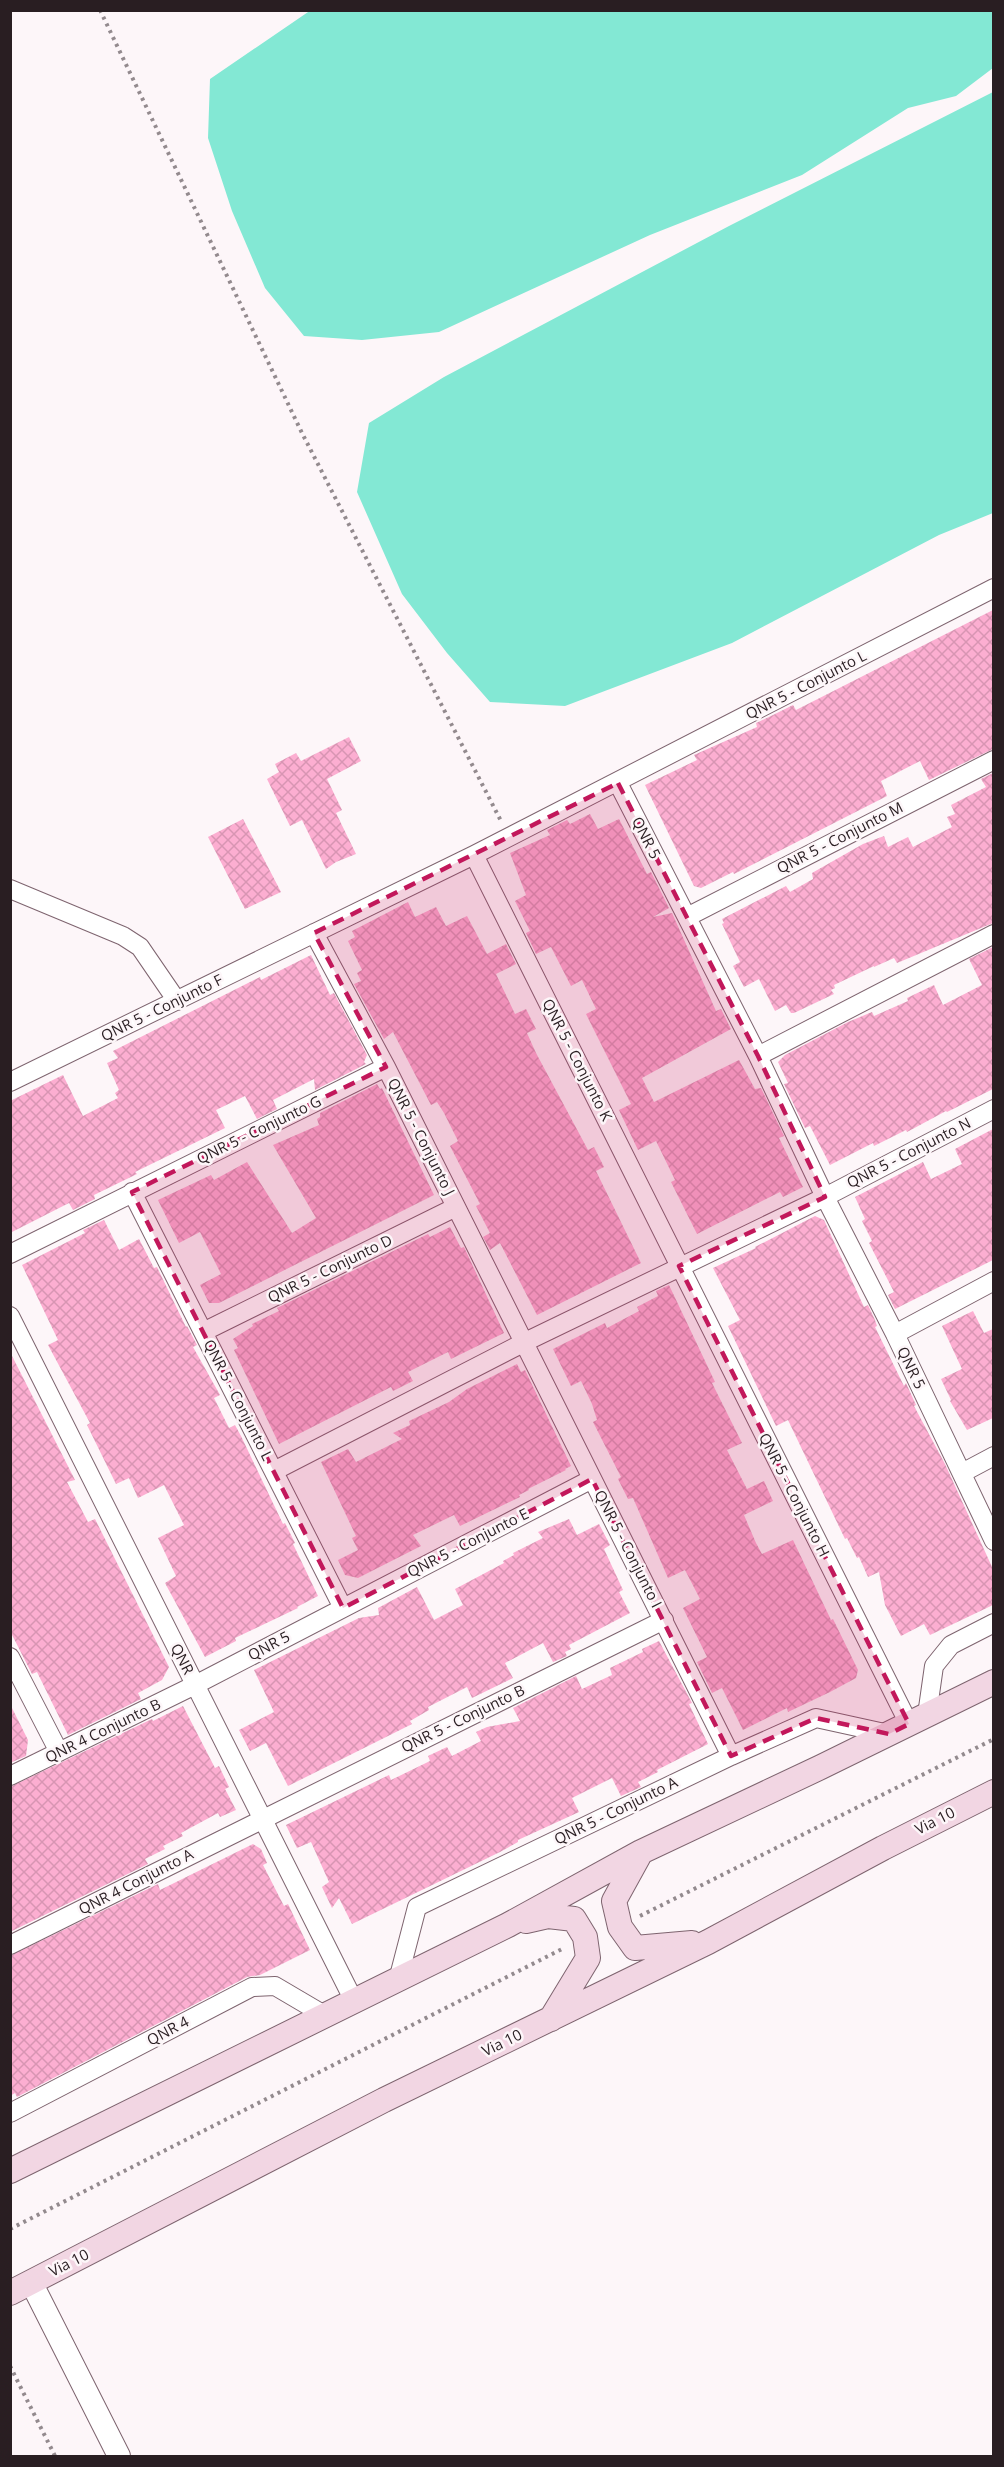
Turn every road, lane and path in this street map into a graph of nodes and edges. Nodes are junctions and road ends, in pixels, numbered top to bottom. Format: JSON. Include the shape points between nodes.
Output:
{"nodes":[{"id":1,"x":100,"y":10,"type":"edge"},
{"id":2,"x":993,"y":588,"type":"edge"},
{"id":3,"x":993,"y":760,"type":"edge"},
{"id":4,"x":618,"y":783,"type":"junction"},
{"id":5,"x":509,"y":837,"type":"junction"},
{"id":6,"x":474,"y":855,"type":"junction"},
{"id":7,"x":10,"y":889,"type":"edge"},
{"id":8,"x":687,"y":916,"type":"junction"},
{"id":9,"x":314,"y":933,"type":"junction"},
{"id":10,"x":993,"y":934,"type":"edge"},
{"id":11,"x":177,"y":1001,"type":"junction"},
{"id":12,"x":758,"y":1056,"type":"junction"},
{"id":13,"x":386,"y":1066,"type":"junction"},
{"id":14,"x":10,"y":1082,"type":"edge"},
{"id":15,"x":993,"y":1109,"type":"edge"},
{"id":16,"x":132,"y":1192,"type":"junction"},
{"id":17,"x":825,"y":1197,"type":"junction"},
{"id":18,"x":456,"y":1206,"type":"junction"},
{"id":19,"x":10,"y":1254,"type":"edge"},
{"id":20,"x":680,"y":1266,"type":"junction"},
{"id":21,"x":993,"y":1281,"type":"edge"},
{"id":22,"x":10,"y":1316,"type":"edge"},
{"id":23,"x":203,"y":1332,"type":"junction"},
{"id":24,"x":894,"y":1334,"type":"junction"},
{"id":25,"x":525,"y":1342,"type":"junction"},
{"id":26,"x":993,"y":1456,"type":"edge"},
{"id":27,"x":274,"y":1471,"type":"junction"},
{"id":28,"x":962,"y":1473,"type":"junction"},
{"id":29,"x":592,"y":1479,"type":"junction"},
{"id":30,"x":993,"y":1541,"type":"edge"},
{"id":31,"x":343,"y":1608,"type":"junction"},
{"id":32,"x":664,"y":1620,"type":"junction"},
{"id":33,"x":993,"y":1623,"type":"edge"},
{"id":34,"x":10,"y":1657,"type":"edge"},
{"id":35,"x":993,"y":1682,"type":"edge"},
{"id":36,"x":195,"y":1685,"type":"junction"},
{"id":37,"x":908,"y":1725,"type":"junction"},
{"id":38,"x":993,"y":1739,"type":"edge"},
{"id":39,"x":59,"y":1752,"type":"junction"},
{"id":40,"x":731,"y":1756,"type":"junction"},
{"id":41,"x":10,"y":1776,"type":"edge"},
{"id":42,"x":993,"y":1792,"type":"edge"},
{"id":43,"x":262,"y":1818,"type":"junction"},
{"id":44,"x":641,"y":1852,"type":"junction"},
{"id":45,"x":508,"y":1925,"type":"junction"},
{"id":46,"x":620,"y":1926,"type":"junction"},
{"id":47,"x":585,"y":1937,"type":"junction"},
{"id":48,"x":708,"y":1941,"type":"junction"},
{"id":49,"x":10,"y":1945,"type":"edge"},
{"id":50,"x":398,"y":1980,"type":"junction"},
{"id":51,"x":354,"y":2001,"type":"junction"},
{"id":52,"x":326,"y":2016,"type":"junction"},
{"id":53,"x":552,"y":2019,"type":"junction"},
{"id":54,"x":10,"y":2113,"type":"edge"},
{"id":55,"x":10,"y":2171,"type":"edge"},
{"id":56,"x":10,"y":2229,"type":"edge"},
{"id":57,"x":21,"y":2288,"type":"edge"},
{"id":58,"x":10,"y":2366,"type":"edge"},
{"id":59,"x":55,"y":2457,"type":"edge"},
{"id":60,"x":119,"y":2457,"type":"edge"}],
"edges":[{"from":1,"to":5,"type":"path","via":[[302,434]]},
{"from":2,"to":4,"type":"street","name":"QNR 5 - Conjunto L"},
{"from":3,"to":8,"type":"street","name":"QNR 5 - Conjunto M"},
{"from":4,"to":5,"type":"street"},
{"from":4,"to":8,"type":"street","name":"QNR 5"},
{"from":5,"to":6,"type":"street"},
{"from":6,"to":9,"type":"street"},
{"from":6,"to":20,"type":"street","name":"QNR 5 - Conjunto K"},
{"from":7,"to":11,"type":"street","via":[[123,936],[140,947]]},
{"from":8,"to":12,"type":"street","name":"QNR 5"},
{"from":9,"to":11,"type":"street","name":"QNR 5 - Conjunto F"},
{"from":9,"to":13,"type":"street","name":"QNR 5 - Conjunto J"},
{"from":10,"to":12,"type":"street"},
{"from":11,"to":14,"type":"street","name":"QNR 5 - Conjunto F"},
{"from":12,"to":17,"type":"street","name":"QNR 5"},
{"from":13,"to":16,"type":"street","name":"QNR 5 - Conjunto G"},
{"from":13,"to":18,"type":"street","name":"QNR 5 - Conjunto J"},
{"from":15,"to":17,"type":"street","name":"QNR 5 - Conjunto N"},
{"from":16,"to":19,"type":"street"},
{"from":16,"to":23,"type":"street","name":"QNR 5 - Conjunto L"},
{"from":17,"to":20,"type":"street"},
{"from":17,"to":24,"type":"street","name":"QNR 5"},
{"from":18,"to":23,"type":"street","name":"QNR 5 - Conjunto D"},
{"from":18,"to":25,"type":"street","name":"QNR 5 - Conjunto J"},
{"from":20,"to":25,"type":"street"},
{"from":20,"to":37,"type":"street","name":"QNR 5 - Conjunto H"},
{"from":21,"to":24,"type":"street"},
{"from":22,"to":36,"type":"street","name":"QNR"},
{"from":23,"to":27,"type":"street","name":"QNR 5 - Conjunto L"},
{"from":24,"to":28,"type":"street","name":"QNR 5"},
{"from":25,"to":27,"type":"street"},
{"from":25,"to":29,"type":"street","name":"QNR 5 - Conjunto I"},
{"from":26,"to":28,"type":"street"},
{"from":27,"to":31,"type":"street","name":"QNR 5 - Conjunto L"},
{"from":28,"to":30,"type":"street","name":"QNR 5"},
{"from":29,"to":31,"type":"street","name":"QNR 5 - Conjunto E"},
{"from":29,"to":32,"type":"street","name":"QNR 5 - Conjunto I"},
{"from":31,"to":36,"type":"street","name":"QNR 5"},
{"from":32,"to":40,"type":"street","name":"QNR 5 - Conjunto I"},
{"from":32,"to":43,"type":"street","name":"QNR 5 - Conjunto B"},
{"from":33,"to":37,"type":"street","via":[[951,1645],[934,1666]]},
{"from":34,"to":39,"type":"street"},
{"from":35,"to":37,"type":"main road"},
{"from":36,"to":39,"type":"street","name":"QNR 4 Conjunto B"},
{"from":36,"to":43,"type":"street","name":"QNR"},
{"from":37,"to":40,"type":"street","name":"QNR 5 - Conjunto A","via":[[816,1718]]},
{"from":37,"to":44,"type":"main road"},
{"from":38,"to":46,"type":"path"},
{"from":39,"to":41,"type":"street","name":"QNR 4 Conjunto B"},
{"from":40,"to":50,"type":"street","name":"QNR 5 - Conjunto A","via":[[417,1907]]},
{"from":42,"to":48,"type":"main road","name":"Via 10"},
{"from":43,"to":49,"type":"street","name":"QNR 4 Conjunto A"},
{"from":43,"to":51,"type":"street","name":"QNR"},
{"from":44,"to":45,"type":"main road"},
{"from":44,"to":46,"type":"main road","via":[[614,1901]]},
{"from":45,"to":47,"type":"main road","via":[[548,1916],[573,1919]]},
{"from":45,"to":50,"type":"main road"},
{"from":46,"to":48,"type":"main road","via":[[635,1948]]},
{"from":47,"to":53,"type":"main road","via":[[588,1958]]},
{"from":47,"to":56,"type":"path"},
{"from":48,"to":53,"type":"main road","name":"Via 10"},
{"from":50,"to":51,"type":"main road"},
{"from":51,"to":52,"type":"main road"},
{"from":52,"to":54,"type":"street","name":"QNR 4","via":[[275,1986],[252,1987]]},
{"from":52,"to":55,"type":"main road"},
{"from":53,"to":57,"type":"main road","name":"Via 10","via":[[384,2100]]},
{"from":57,"to":60,"type":"street"},
{"from":58,"to":59,"type":"path"}]}
